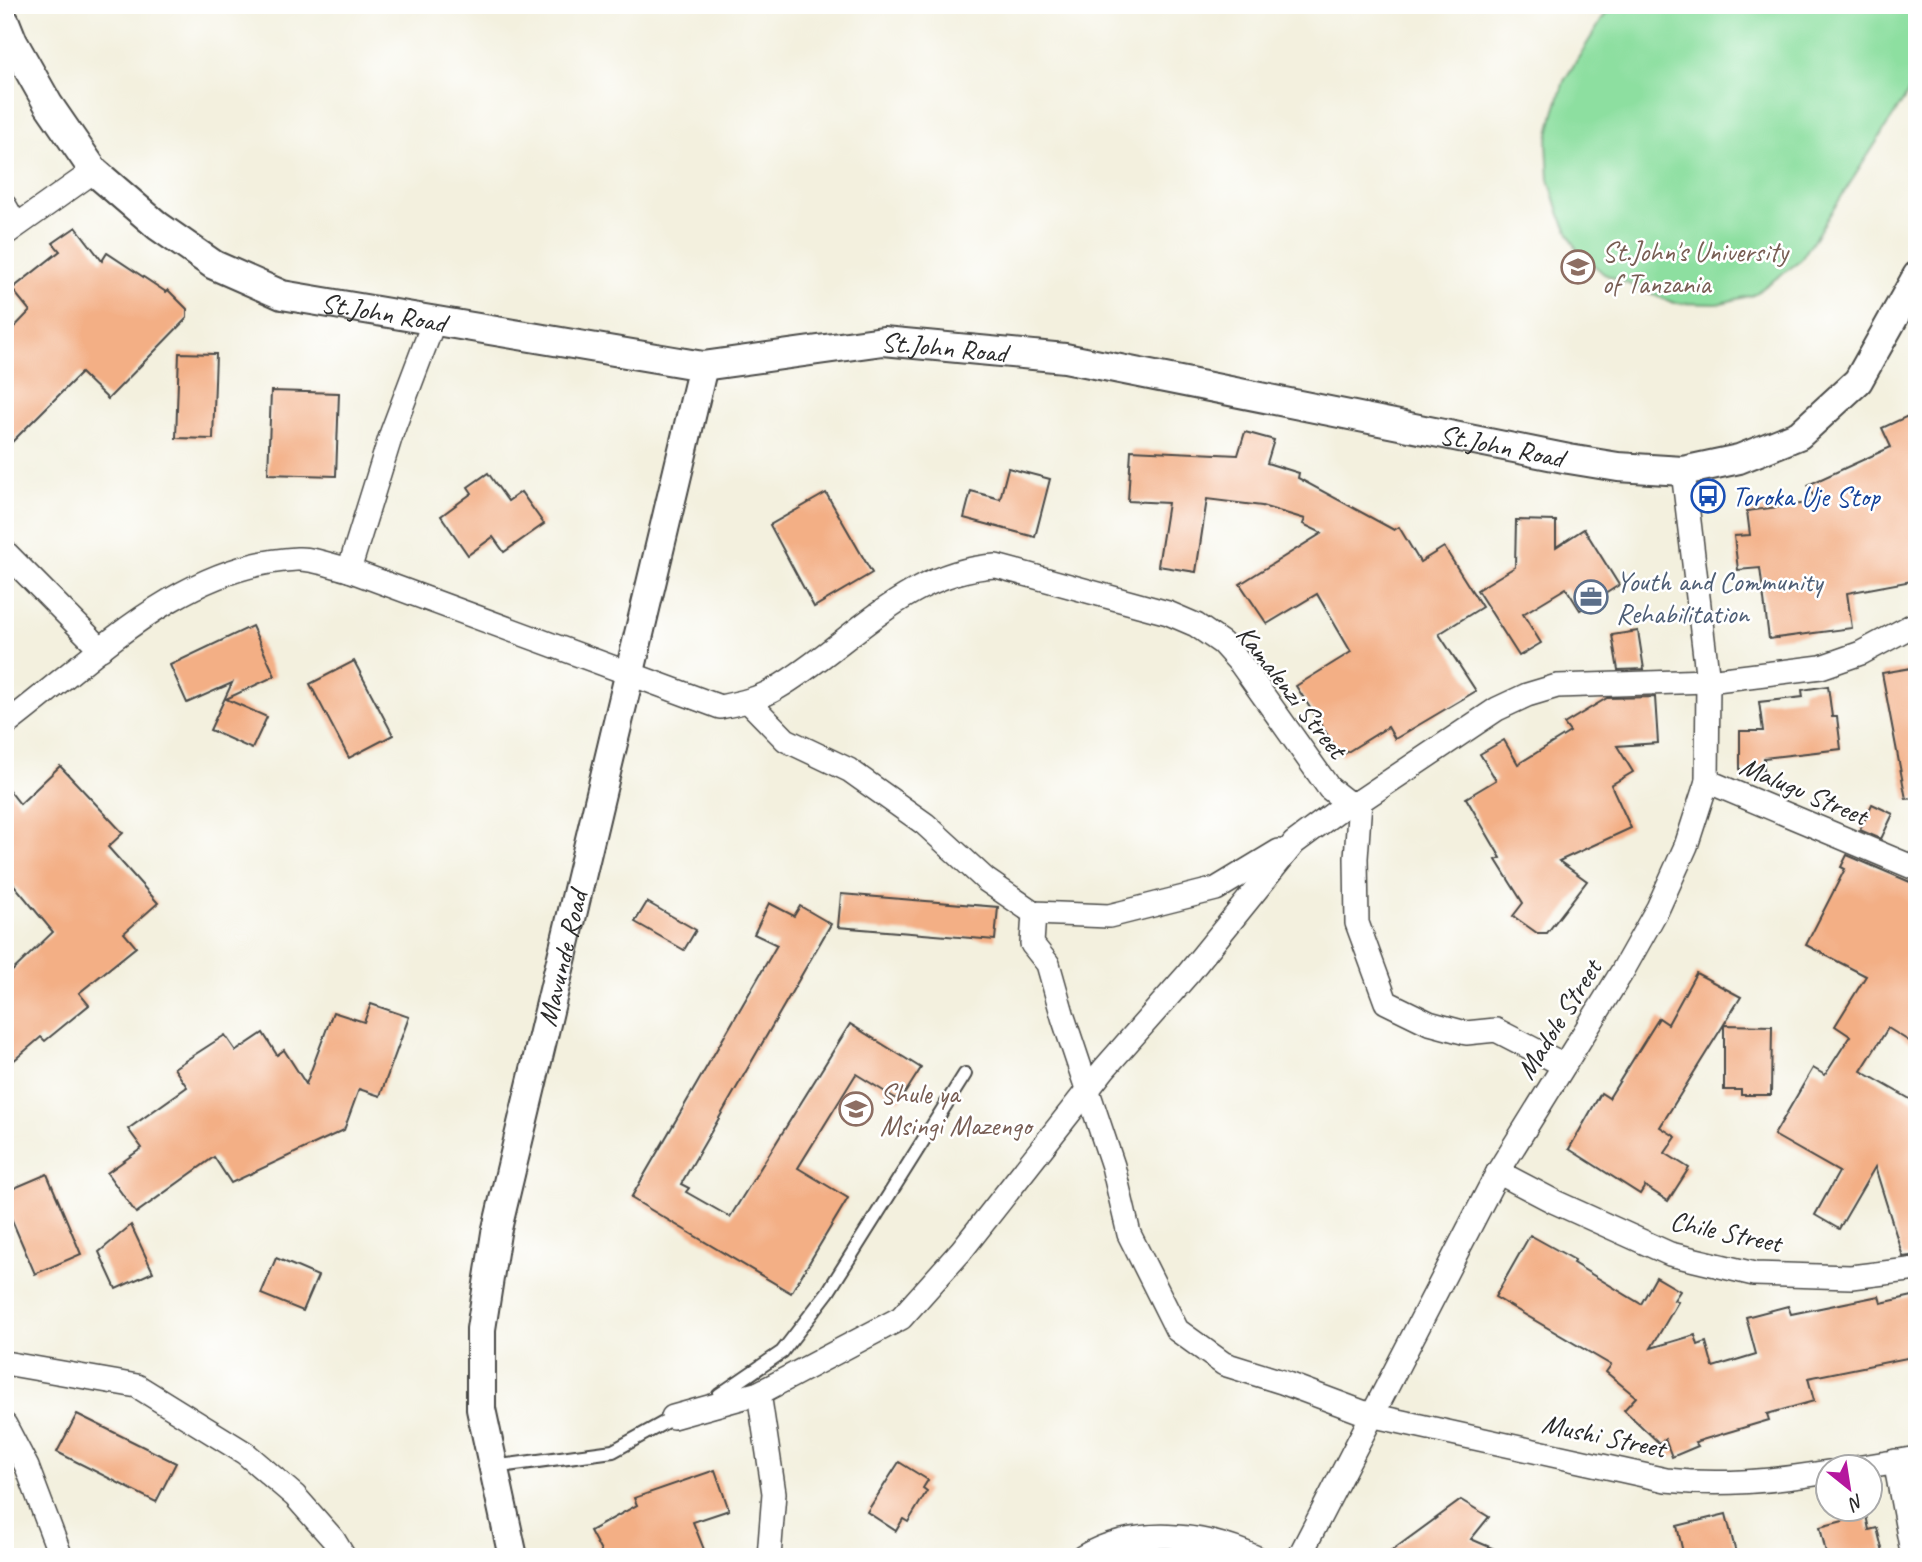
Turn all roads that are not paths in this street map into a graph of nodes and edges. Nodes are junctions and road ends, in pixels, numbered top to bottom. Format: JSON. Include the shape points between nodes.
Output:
{"nodes":[{"id":1,"x":5,"y":22,"type":"edge"},
{"id":2,"x":94,"y":171,"type":"junction"},
{"id":3,"x":9,"y":221,"type":"edge"},
{"id":4,"x":1917,"y":276,"type":"edge"},
{"id":5,"x":434,"y":321,"type":"junction"},
{"id":6,"x":703,"y":366,"type":"junction"},
{"id":7,"x":1683,"y":471,"type":"junction"},
{"id":8,"x":5,"y":552,"type":"edge"},
{"id":9,"x":349,"y":570,"type":"junction"},
{"id":10,"x":1917,"y":623,"type":"edge"},
{"id":11,"x":102,"y":649,"type":"junction"},
{"id":12,"x":628,"y":671,"type":"junction"},
{"id":13,"x":1707,"y":681,"type":"junction"},
{"id":14,"x":748,"y":701,"type":"junction"},
{"id":15,"x":5,"y":725,"type":"edge"},
{"id":16,"x":1707,"y":781,"type":"junction"},
{"id":17,"x":1354,"y":802,"type":"junction"},
{"id":18,"x":1294,"y":843,"type":"junction"},
{"id":19,"x":1917,"y":869,"type":"edge"},
{"id":20,"x":1034,"y":913,"type":"junction"},
{"id":21,"x":1564,"y":1065,"type":"junction"},
{"id":22,"x":965,"y":1074,"type":"dead end"},
{"id":23,"x":1086,"y":1090,"type":"junction"},
{"id":24,"x":1498,"y":1172,"type":"junction"},
{"id":25,"x":1917,"y":1269,"type":"edge"},
{"id":26,"x":5,"y":1363,"type":"edge"},
{"id":27,"x":759,"y":1393,"type":"junction"},
{"id":28,"x":1370,"y":1415,"type":"junction"},
{"id":29,"x":673,"y":1417,"type":"junction"},
{"id":30,"x":5,"y":1425,"type":"edge"},
{"id":31,"x":1906,"y":1460,"type":"edge"},
{"id":32,"x":1884,"y":1464,"type":"edge"},
{"id":33,"x":492,"y":1467,"type":"junction"},
{"id":34,"x":1814,"y":1474,"type":"edge"},
{"id":35,"x":61,"y":1557,"type":"edge"},
{"id":36,"x":344,"y":1557,"type":"edge"},
{"id":37,"x":513,"y":1557,"type":"edge"},
{"id":38,"x":769,"y":1557,"type":"edge"},
{"id":39,"x":1083,"y":1557,"type":"edge"},
{"id":40,"x":1255,"y":1557,"type":"edge"},
{"id":41,"x":1299,"y":1557,"type":"edge"},
{"id":42,"x":1913,"y":1557,"type":"edge"}],
"edges":[{"from":1,"to":2,"type":"street","name":"St.John Road","via":[[48,104]]},
{"from":2,"to":3,"type":"street"},
{"from":2,"to":5,"type":"street","name":"St.John Road","via":[[158,226],[214,265],[282,295]]},
{"from":4,"to":7,"type":"street","name":"St.John Road","via":[[1858,382],[1799,435],[1739,460]]},
{"from":5,"to":6,"type":"street","name":"St.John Road"},
{"from":5,"to":9,"type":"street","via":[[387,445]]},
{"from":6,"to":7,"type":"street","name":"St.John Road","via":[[883,341],[1065,358],[1569,459]]},
{"from":6,"to":12,"type":"street","name":"Mavunde Road"},
{"from":7,"to":13,"type":"street","name":"Madole Street"},
{"from":8,"to":11,"type":"street"},
{"from":9,"to":11,"type":"street","name":"Kamalenzi Street","via":[[300,559],[240,566],[162,604]]},
{"from":9,"to":12,"type":"street","name":"Kamalenzi Street"},
{"from":10,"to":13,"type":"street","via":[[1861,653],[1821,667]]},
{"from":11,"to":15,"type":"street","name":"Kamalenzi Street"},
{"from":12,"to":14,"type":"street","name":"Kamalenzi Street","via":[[720,707]]},
{"from":12,"to":33,"type":"street","name":"Mavunde Road","via":[[496,1233],[481,1329],[481,1409]]},
{"from":13,"to":16,"type":"street","name":"Madole Street"},
{"from":13,"to":17,"type":"street","via":[[1557,686],[1527,695],[1497,709]]},
{"from":14,"to":17,"type":"street","name":"Kamalenzi Street","via":[[777,688],[940,576],[996,566],[1168,614],[1205,631],[1241,664],[1329,788]]},
{"from":14,"to":20,"type":"street","via":[[786,740],[849,770],[925,824],[986,880]]},
{"from":16,"to":19,"type":"street","name":"Malugu Street"},
{"from":16,"to":21,"type":"street","name":"Madole Street","via":[[1686,846],[1658,908]]},
{"from":17,"to":18,"type":"street"},
{"from":17,"to":21,"type":"street","via":[[1357,923],[1386,1002],[1429,1023],[1466,1033],[1496,1030]]},
{"from":18,"to":20,"type":"street","via":[[1216,889],[1109,916]]},
{"from":18,"to":23,"type":"street"},
{"from":20,"to":23,"type":"street","name":"Mushi Street","via":[[1032,944],[1048,964]]},
{"from":21,"to":24,"type":"street","name":"Madole Street"},
{"from":22,"to":29,"type":"lane","via":[[828,1292],[782,1352],[732,1388]]},
{"from":23,"to":27,"type":"street","via":[[961,1251],[901,1318]]},
{"from":23,"to":28,"type":"street","name":"Mushi Street","via":[[1114,1166],[1129,1234],[1177,1330],[1224,1364]]},
{"from":24,"to":25,"type":"street","name":"Chile Street","via":[[1682,1257],[1754,1273],[1851,1277]]},
{"from":24,"to":28,"type":"street","name":"Madole Street"},
{"from":26,"to":36,"type":"street","via":[[137,1385],[245,1453],[295,1496]]},
{"from":27,"to":29,"type":"street"},
{"from":27,"to":38,"type":"street","via":[[774,1493]]},
{"from":28,"to":34,"type":"street","name":"Mushi Street","via":[[1666,1480],[1713,1485]]},
{"from":28,"to":41,"type":"street","name":"Madole Street"},
{"from":29,"to":33,"type":"lane","via":[[613,1451]]},
{"from":30,"to":35,"type":"street","via":[[27,1467]]},
{"from":31,"to":32,"type":"street"},
{"from":31,"to":42,"type":"street"},
{"from":33,"to":37,"type":"street","name":"Mavunde Road"},
{"from":39,"to":40,"type":"street","via":[[1105,1544],[1149,1535],[1227,1544]]}]}
